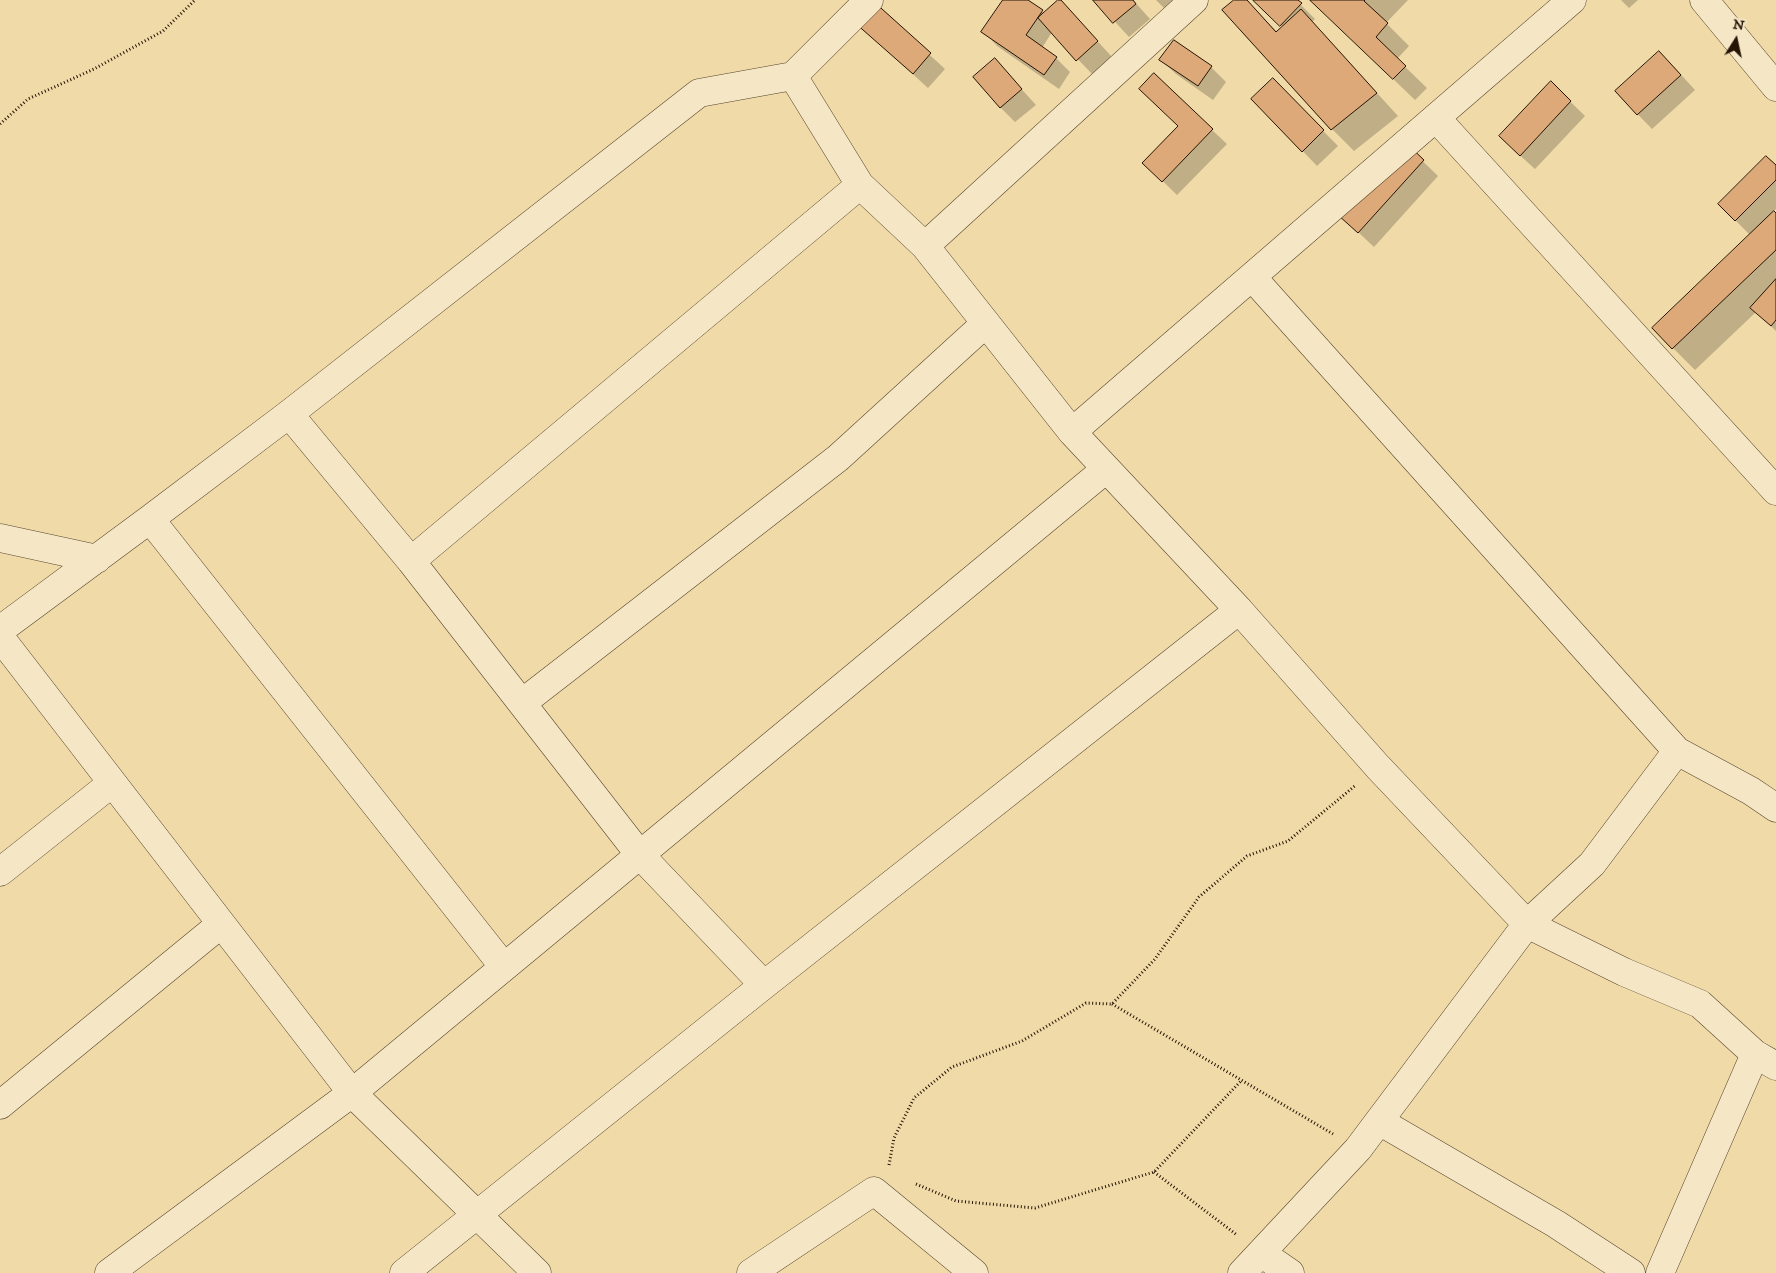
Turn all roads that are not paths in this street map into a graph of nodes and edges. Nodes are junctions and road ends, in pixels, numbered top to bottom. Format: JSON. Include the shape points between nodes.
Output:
{"nodes":[{"id":1,"x":869,"y":0,"type":"edge"},
{"id":2,"x":1194,"y":0,"type":"edge"},
{"id":3,"x":1572,"y":0,"type":"edge"},
{"id":4,"x":1704,"y":0,"type":"edge"},
{"id":5,"x":793,"y":76,"type":"junction"},
{"id":6,"x":1776,"y":87,"type":"edge"},
{"id":7,"x":1436,"y":118,"type":"junction"},
{"id":8,"x":860,"y":185,"type":"junction"},
{"id":9,"x":925,"y":246,"type":"junction"},
{"id":10,"x":1252,"y":277,"type":"junction"},
{"id":11,"x":986,"y":323,"type":"junction"},
{"id":12,"x":289,"y":414,"type":"junction"},
{"id":13,"x":1072,"y":432,"type":"junction"},
{"id":14,"x":1106,"y":468,"type":"junction"},
{"id":15,"x":1776,"y":491,"type":"edge"},
{"id":16,"x":150,"y":519,"type":"junction"},
{"id":17,"x":0,"y":538,"type":"edge"},
{"id":18,"x":97,"y":559,"type":"junction"},
{"id":19,"x":411,"y":561,"type":"junction"},
{"id":20,"x":1239,"y":610,"type":"junction"},
{"id":21,"x":0,"y":630,"type":"edge"},
{"id":22,"x":0,"y":637,"type":"edge"},
{"id":23,"x":522,"y":704,"type":"junction"},
{"id":24,"x":1677,"y":752,"type":"junction"},
{"id":25,"x":112,"y":783,"type":"junction"},
{"id":26,"x":1776,"y":808,"type":"edge"},
{"id":27,"x":640,"y":855,"type":"junction"},
{"id":28,"x":0,"y":872,"type":"edge"},
{"id":29,"x":221,"y":924,"type":"junction"},
{"id":30,"x":1528,"y":924,"type":"junction"},
{"id":31,"x":504,"y":967,"type":"junction"},
{"id":32,"x":764,"y":985,"type":"junction"},
{"id":33,"x":1766,"y":1060,"type":"edge"},
{"id":34,"x":352,"y":1093,"type":"junction"},
{"id":35,"x":0,"y":1105,"type":"edge"},
{"id":36,"x":1379,"y":1121,"type":"junction"},
{"id":37,"x":475,"y":1214,"type":"junction"},
{"id":38,"x":1261,"y":1253,"type":"junction"},
{"id":39,"x":109,"y":1273,"type":"edge"},
{"id":40,"x":404,"y":1273,"type":"edge"},
{"id":41,"x":537,"y":1273,"type":"edge"},
{"id":42,"x":751,"y":1273,"type":"edge"},
{"id":43,"x":974,"y":1273,"type":"edge"},
{"id":44,"x":1242,"y":1273,"type":"edge"},
{"id":45,"x":1290,"y":1273,"type":"edge"},
{"id":46,"x":1631,"y":1273,"type":"edge"},
{"id":47,"x":1660,"y":1273,"type":"edge"}],
"edges":[{"from":1,"to":5,"type":"street"},
{"from":2,"to":9,"type":"street"},
{"from":3,"to":7,"type":"street"},
{"from":4,"to":6,"type":"street"},
{"from":5,"to":8,"type":"street"},
{"from":5,"to":12,"type":"street","via":[[699,93]]},
{"from":7,"to":10,"type":"street"},
{"from":7,"to":15,"type":"street"},
{"from":8,"to":9,"type":"street"},
{"from":8,"to":19,"type":"street"},
{"from":9,"to":11,"type":"street"},
{"from":10,"to":13,"type":"street"},
{"from":10,"to":24,"type":"street"},
{"from":11,"to":13,"type":"street"},
{"from":11,"to":23,"type":"street","via":[[838,458]]},
{"from":12,"to":16,"type":"street"},
{"from":12,"to":19,"type":"street"},
{"from":13,"to":14,"type":"street"},
{"from":14,"to":20,"type":"street"},
{"from":14,"to":27,"type":"street"},
{"from":16,"to":18,"type":"street"},
{"from":16,"to":31,"type":"street"},
{"from":17,"to":18,"type":"street"},
{"from":18,"to":21,"type":"street"},
{"from":19,"to":23,"type":"street"},
{"from":20,"to":30,"type":"street","via":[[1378,767]]},
{"from":20,"to":32,"type":"street"},
{"from":22,"to":25,"type":"street"},
{"from":23,"to":27,"type":"street"},
{"from":24,"to":26,"type":"street"},
{"from":24,"to":30,"type":"street","via":[[1592,864]]},
{"from":25,"to":28,"type":"street"},
{"from":25,"to":29,"type":"street"},
{"from":27,"to":31,"type":"street"},
{"from":27,"to":32,"type":"street"},
{"from":29,"to":34,"type":"street"},
{"from":29,"to":35,"type":"street"},
{"from":30,"to":33,"type":"street","via":[[1624,972],[1700,1004]]},
{"from":30,"to":36,"type":"street"},
{"from":31,"to":34,"type":"street"},
{"from":32,"to":37,"type":"street"},
{"from":33,"to":47,"type":"street"},
{"from":34,"to":37,"type":"street"},
{"from":34,"to":39,"type":"street"},
{"from":36,"to":38,"type":"street","via":[[1358,1149]]},
{"from":36,"to":46,"type":"street","via":[[1556,1224]]},
{"from":37,"to":40,"type":"street"},
{"from":37,"to":41,"type":"street"},
{"from":38,"to":44,"type":"street"},
{"from":38,"to":45,"type":"street"},
{"from":42,"to":43,"type":"street","via":[[874,1191]]}]}
